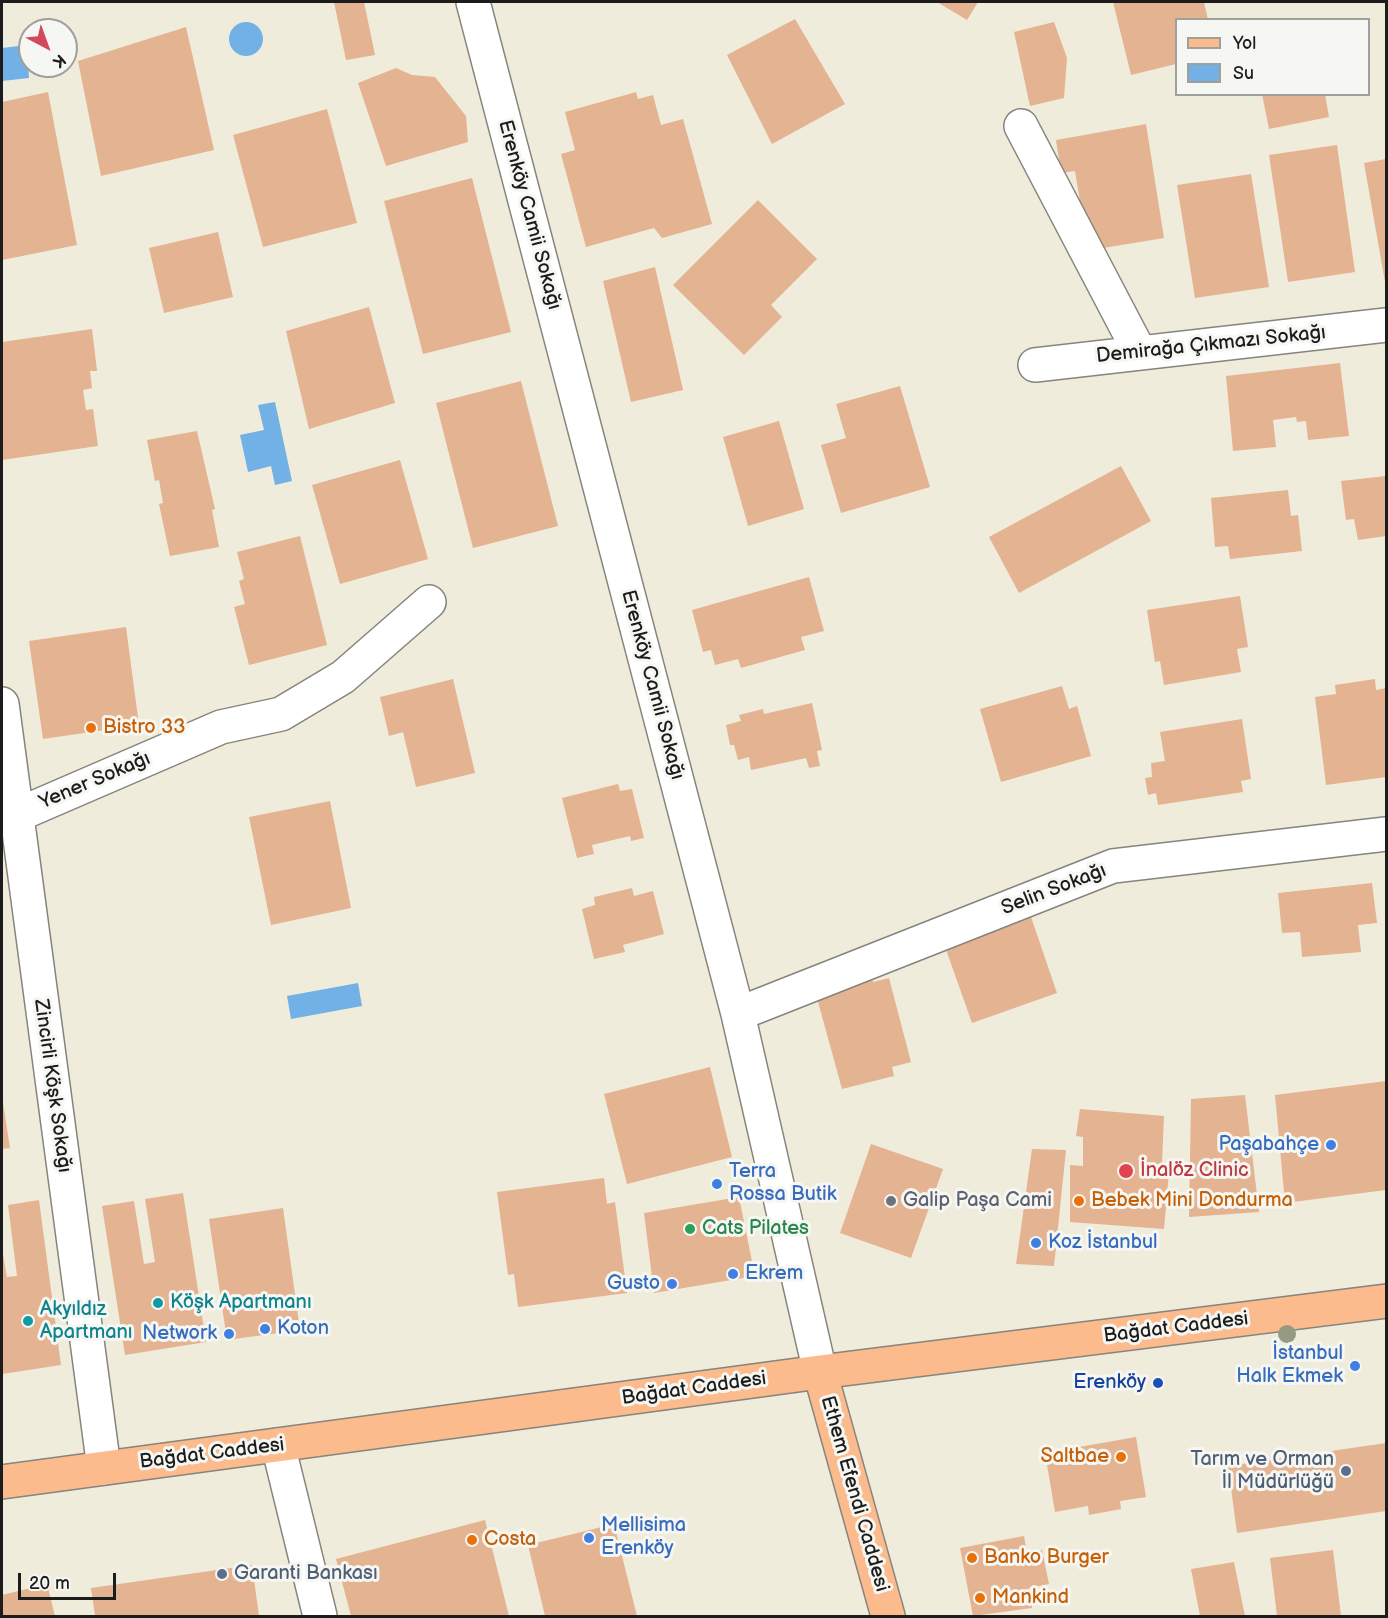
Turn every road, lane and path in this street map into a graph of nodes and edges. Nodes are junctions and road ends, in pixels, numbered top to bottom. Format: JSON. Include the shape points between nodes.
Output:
{"nodes":[{"id":1,"x":473,"y":2,"type":"edge"},
{"id":2,"x":1021,"y":126,"type":"dead end"},
{"id":3,"x":1386,"y":325,"type":"edge"},
{"id":4,"x":1140,"y":353,"type":"junction"},
{"id":5,"x":1035,"y":365,"type":"dead end"},
{"id":6,"x":429,"y":603,"type":"dead end"},
{"id":7,"x":2,"y":704,"type":"edge"},
{"id":8,"x":8,"y":816,"type":"edge"},
{"id":9,"x":1386,"y":834,"type":"edge"},
{"id":10,"x":738,"y":1014,"type":"junction"},
{"id":11,"x":1386,"y":1301,"type":"edge"},
{"id":12,"x":820,"y":1372,"type":"junction"},
{"id":13,"x":278,"y":1445,"type":"junction"},
{"id":14,"x":104,"y":1468,"type":"junction"},
{"id":15,"x":2,"y":1482,"type":"edge"},
{"id":16,"x":320,"y":1617,"type":"edge"},
{"id":17,"x":888,"y":1617,"type":"edge"}],
"edges":[{"from":1,"to":10,"type":"street","name":"Erenköy Camii Sokağı"},
{"from":2,"to":4,"type":"street"},
{"from":3,"to":4,"type":"street","name":"Demirağa Çıkmazı Sokağı"},
{"from":4,"to":5,"type":"street","name":"Demirağa Çıkmazı Sokağı"},
{"from":6,"to":8,"type":"street","name":"Yener Sokağı","via":[[343,677],[281,714],[221,727]]},
{"from":7,"to":8,"type":"street","name":"Zincirli Köşk Sokağı"},
{"from":8,"to":14,"type":"street","name":"Zincirli Köşk Sokağı"},
{"from":9,"to":10,"type":"street","name":"Selin Sokağı","via":[[1113,866]]},
{"from":10,"to":12,"type":"street","name":"Erenköy Camii Sokağı"},
{"from":11,"to":12,"type":"main road","name":"Bağdat Caddesi"},
{"from":12,"to":13,"type":"main road","name":"Bağdat Caddesi"},
{"from":12,"to":17,"type":"main road","name":"Ethem Efendi Caddesi"},
{"from":13,"to":14,"type":"main road","name":"Bağdat Caddesi"},
{"from":13,"to":16,"type":"street"},
{"from":14,"to":15,"type":"main road","name":"Bağdat Caddesi"}]}
